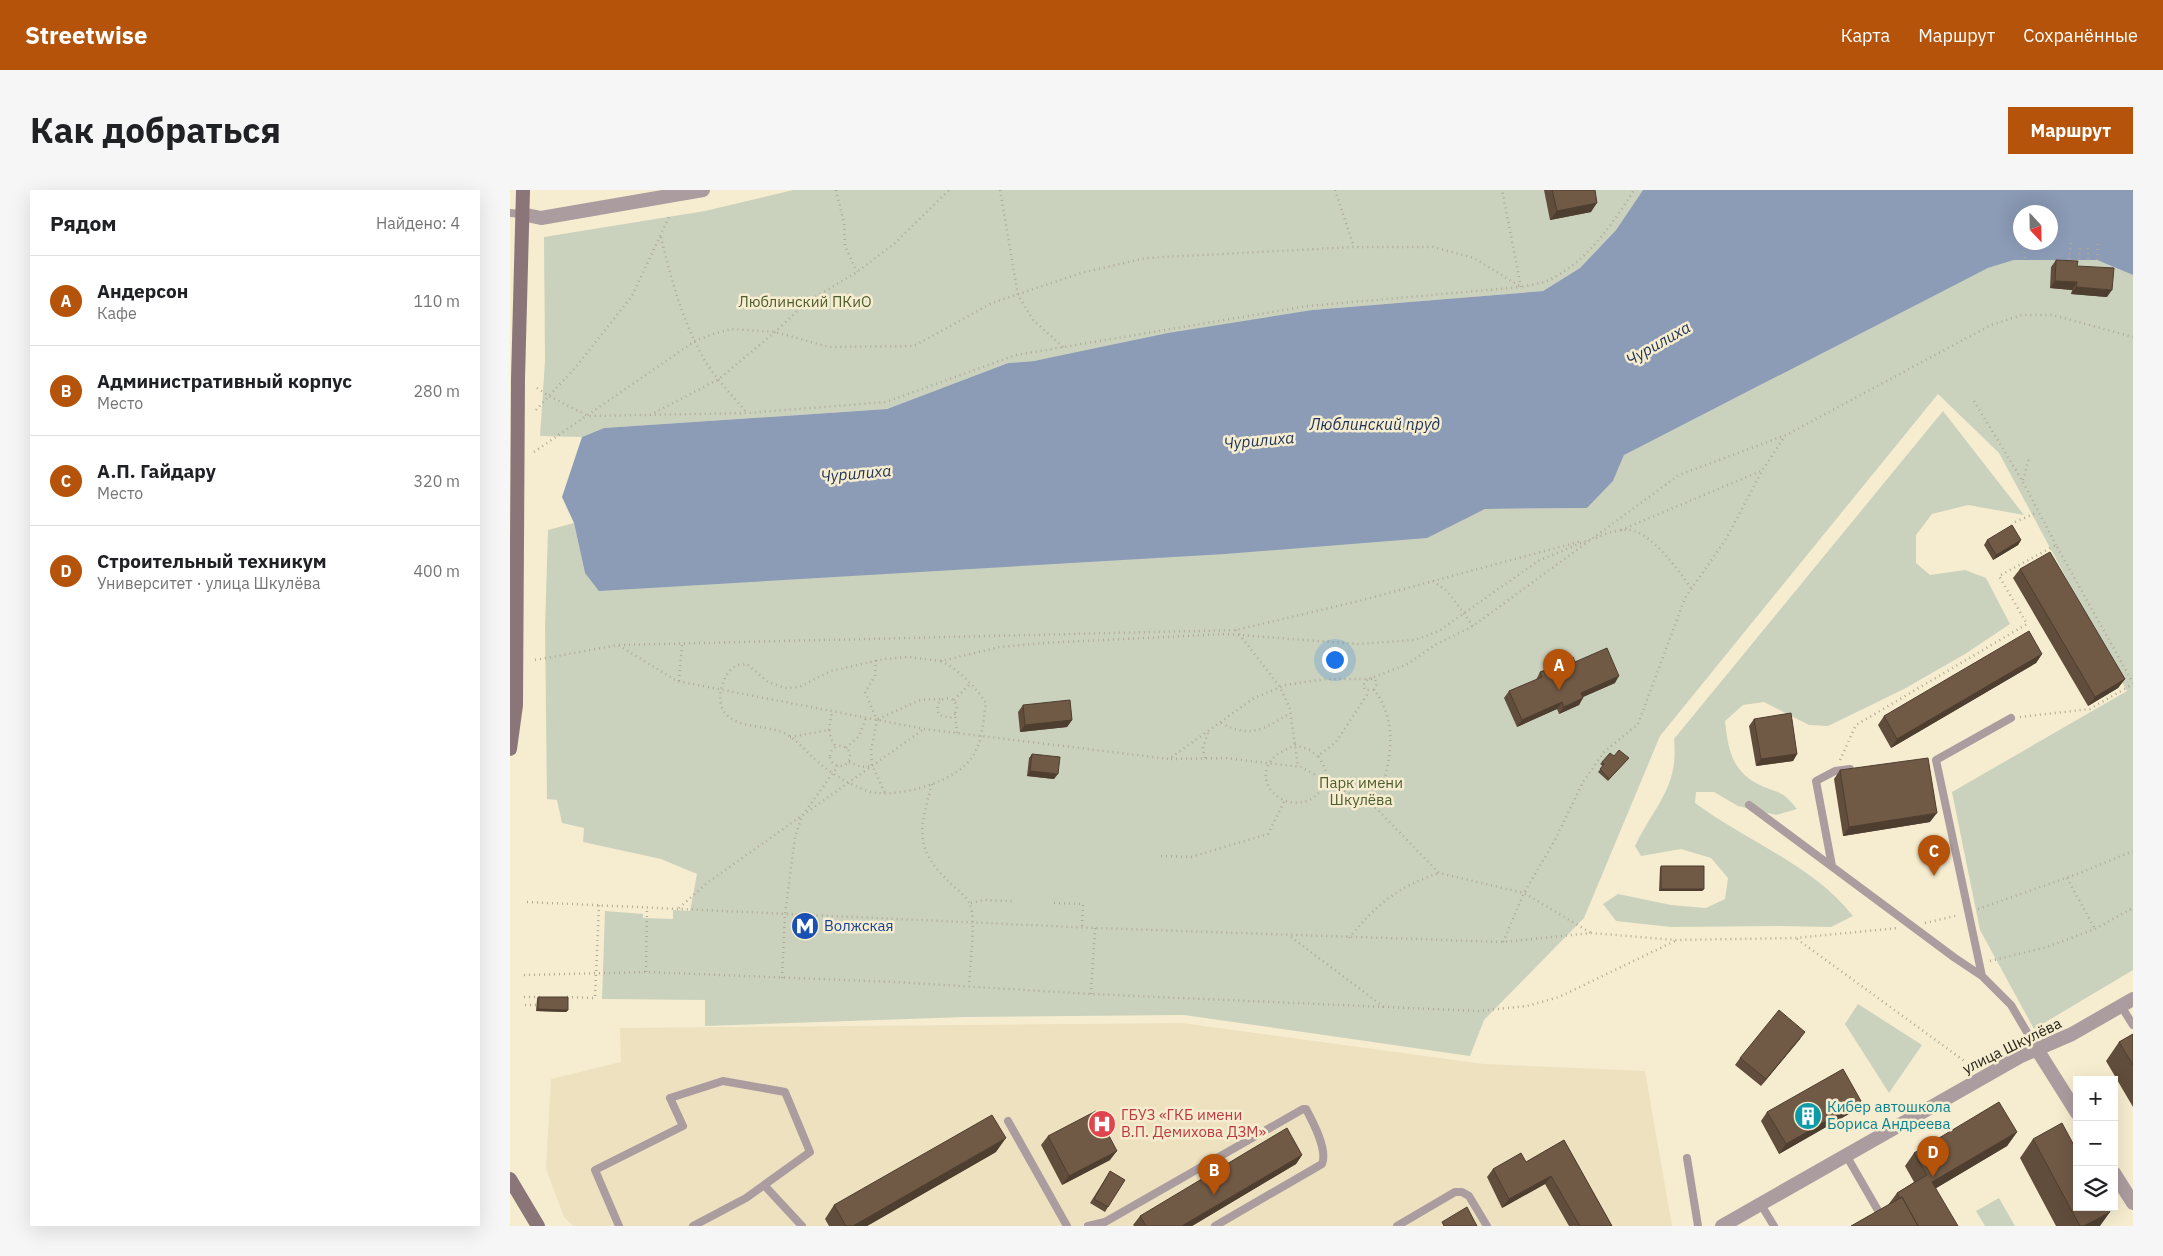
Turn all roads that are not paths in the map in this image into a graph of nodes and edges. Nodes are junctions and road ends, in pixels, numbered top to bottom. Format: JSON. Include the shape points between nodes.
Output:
{"nodes":[{"id":1,"x":523,"y":190,"type":"edge"},
{"id":2,"x":703,"y":190,"type":"edge"},
{"id":3,"x":516,"y":213,"type":"edge"},
{"id":4,"x":2011,"y":718,"type":"road end"},
{"id":5,"x":510,"y":749,"type":"edge"},
{"id":6,"x":1936,"y":760,"type":"junction"},
{"id":7,"x":1927,"y":761,"type":"edge"},
{"id":8,"x":1862,"y":768,"type":"edge"},
{"id":9,"x":1749,"y":805,"type":"dead end"},
{"id":10,"x":1832,"y":866,"type":"junction"},
{"id":11,"x":1982,"y":976,"type":"junction"},
{"id":12,"x":2127,"y":1002,"type":"edge"},
{"id":13,"x":2133,"y":1025,"type":"edge"},
{"id":14,"x":2038,"y":1051,"type":"junction"},
{"id":15,"x":2073,"y":1107,"type":"edge"},
{"id":16,"x":1008,"y":1121,"type":"dead end"},
{"id":17,"x":1846,"y":1155,"type":"junction"},
{"id":18,"x":1687,"y":1158,"type":"dead end"},
{"id":19,"x":510,"y":1179,"type":"edge"},
{"id":20,"x":2118,"y":1179,"type":"edge"},
{"id":21,"x":764,"y":1185,"type":"junction"},
{"id":22,"x":1760,"y":1203,"type":"junction"},
{"id":23,"x":2133,"y":1203,"type":"edge"},
{"id":24,"x":1107,"y":1224,"type":"edge"},
{"id":25,"x":538,"y":1226,"type":"edge"},
{"id":26,"x":619,"y":1226,"type":"edge"},
{"id":27,"x":694,"y":1226,"type":"edge"},
{"id":28,"x":802,"y":1226,"type":"edge"},
{"id":29,"x":1067,"y":1226,"type":"edge"},
{"id":30,"x":1088,"y":1226,"type":"edge"},
{"id":31,"x":1215,"y":1226,"type":"edge"},
{"id":32,"x":1397,"y":1226,"type":"edge"},
{"id":33,"x":1486,"y":1226,"type":"edge"},
{"id":34,"x":1698,"y":1226,"type":"edge"},
{"id":35,"x":1722,"y":1226,"type":"edge"},
{"id":36,"x":1774,"y":1226,"type":"edge"},
{"id":37,"x":1887,"y":1226,"type":"edge"}],
"edges":[{"from":1,"to":3,"type":"main road"},
{"from":2,"to":3,"type":"street","via":[[541,218]]},
{"from":3,"to":5,"type":"main road","via":[[516,705]]},
{"from":4,"to":6,"type":"lane"},
{"from":6,"to":7,"type":"lane"},
{"from":6,"to":11,"type":"lane"},
{"from":8,"to":10,"type":"lane","via":[[1834,771],[1816,781]]},
{"from":9,"to":10,"type":"lane"},
{"from":10,"to":11,"type":"lane"},
{"from":11,"to":14,"type":"lane","via":[[2011,1005]]},
{"from":12,"to":13,"type":"lane"},
{"from":12,"to":14,"type":"street","name":"улица Шкулёва"},
{"from":14,"to":15,"type":"street"},
{"from":14,"to":17,"type":"street","name":"улица Шкулёва","via":[[2021,1056]]},
{"from":16,"to":29,"type":"lane"},
{"from":17,"to":22,"type":"street","name":"улица Шкулёва"},
{"from":17,"to":37,"type":"lane"},
{"from":18,"to":34,"type":"lane"},
{"from":19,"to":25,"type":"main road"},
{"from":20,"to":23,"type":"street"},
{"from":21,"to":26,"type":"lane","via":[[810,1152],[785,1092],[723,1081],[670,1098],[683,1126],[595,1170]]},
{"from":21,"to":27,"type":"lane"},
{"from":21,"to":28,"type":"lane"},
{"from":22,"to":35,"type":"street","name":"улица Шкулёва"},
{"from":22,"to":36,"type":"lane"},
{"from":24,"to":30,"type":"lane"},
{"from":24,"to":31,"type":"lane","via":[[1306,1109],[1321,1146],[1322,1164]]},
{"from":32,"to":33,"type":"lane","via":[[1455,1192],[1468,1196]]}]}
